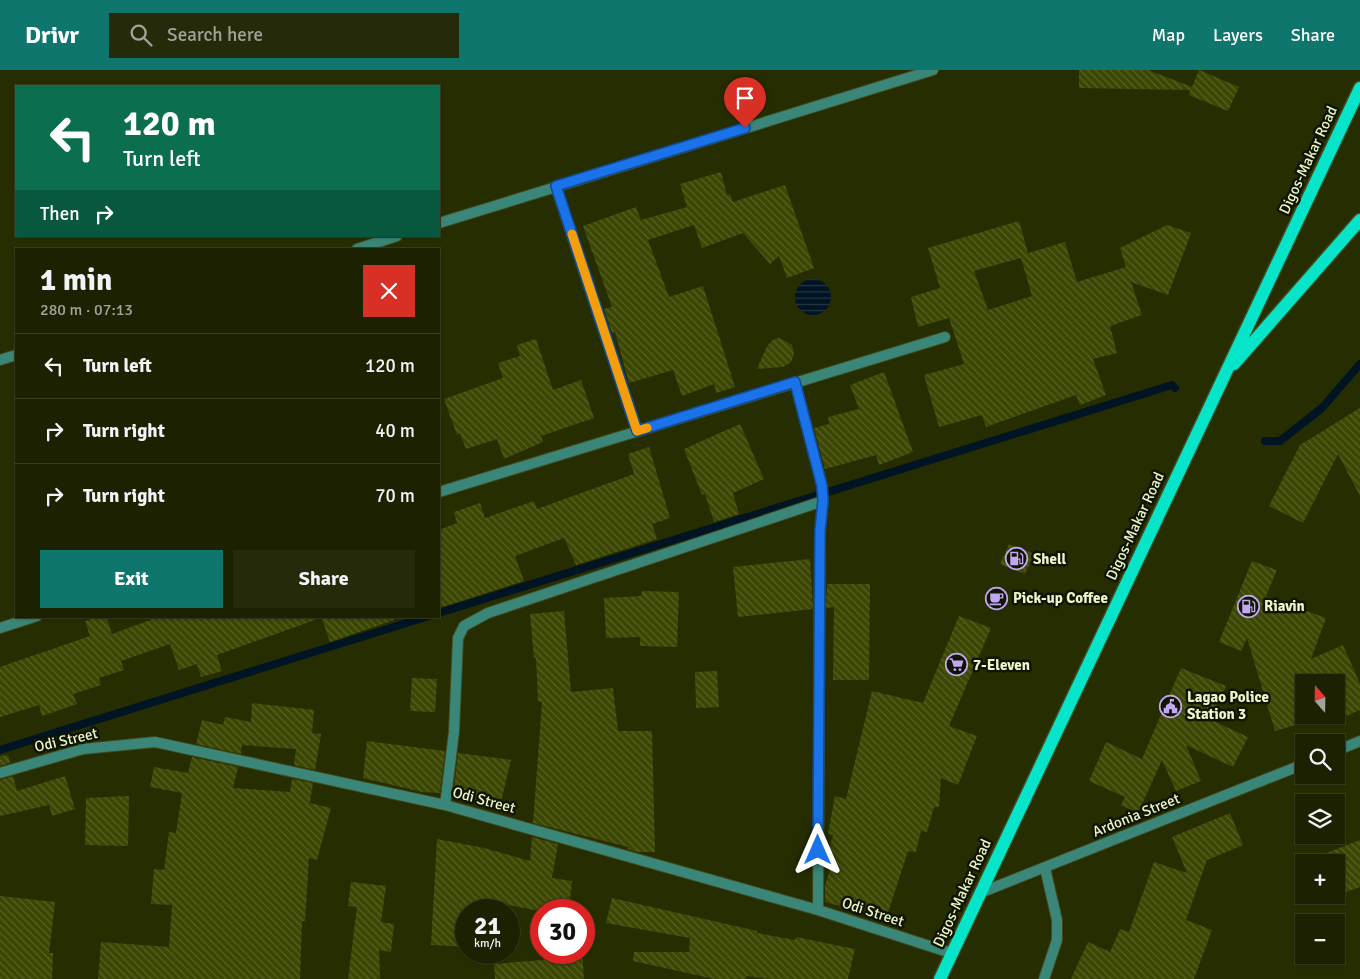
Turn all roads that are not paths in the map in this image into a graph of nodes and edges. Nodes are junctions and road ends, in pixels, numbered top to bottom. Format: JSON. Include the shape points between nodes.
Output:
{"nodes":[{"id":1,"x":933,"y":70,"type":"edge"},
{"id":2,"x":1360,"y":88,"type":"edge"},
{"id":3,"x":556,"y":186,"type":"junction"},
{"id":4,"x":1360,"y":220,"type":"edge"},
{"id":5,"x":440,"y":223,"type":"edge"},
{"id":6,"x":394,"y":237,"type":"edge"},
{"id":7,"x":360,"y":248,"type":"edge"},
{"id":8,"x":944,"y":337,"type":"dead end"},
{"id":9,"x":15,"y":355,"type":"edge"},
{"id":10,"x":0,"y":360,"type":"edge"},
{"id":11,"x":1224,"y":375,"type":"junction"},
{"id":12,"x":795,"y":382,"type":"junction"},
{"id":13,"x":637,"y":431,"type":"junction"},
{"id":14,"x":440,"y":492,"type":"edge"},
{"id":15,"x":823,"y":501,"type":"junction"},
{"id":16,"x":31,"y":618,"type":"edge"},
{"id":17,"x":0,"y":628,"type":"edge"},
{"id":18,"x":1360,"y":741,"type":"edge"},
{"id":19,"x":1345,"y":747,"type":"edge"},
{"id":20,"x":1295,"y":768,"type":"edge"},
{"id":21,"x":0,"y":773,"type":"edge"},
{"id":22,"x":445,"y":805,"type":"junction"},
{"id":23,"x":1045,"y":868,"type":"junction"},
{"id":24,"x":980,"y":894,"type":"junction"},
{"id":25,"x":818,"y":910,"type":"junction"},
{"id":26,"x":951,"y":953,"type":"junction"},
{"id":27,"x":940,"y":979,"type":"edge"},
{"id":28,"x":1044,"y":979,"type":"edge"}],
"edges":[{"from":1,"to":3,"type":"street"},
{"from":2,"to":11,"type":"main road","name":"Digos-Makar Road"},
{"from":3,"to":5,"type":"street"},
{"from":3,"to":13,"type":"street"},
{"from":4,"to":11,"type":"main road"},
{"from":6,"to":7,"type":"street"},
{"from":8,"to":12,"type":"street"},
{"from":9,"to":10,"type":"street"},
{"from":11,"to":24,"type":"main road","name":"Digos-Makar Road"},
{"from":12,"to":13,"type":"street"},
{"from":12,"to":15,"type":"street"},
{"from":13,"to":14,"type":"street"},
{"from":15,"to":22,"type":"street","via":[[488,613],[464,626],[458,638],[454,732]]},
{"from":15,"to":25,"type":"street","via":[[820,531]]},
{"from":16,"to":17,"type":"street"},
{"from":18,"to":19,"type":"street"},
{"from":20,"to":23,"type":"street","name":"Ardonia Street"},
{"from":21,"to":22,"type":"street","name":"Odi Street","via":[[83,749],[155,742]]},
{"from":22,"to":25,"type":"street","name":"Odi Street"},
{"from":23,"to":24,"type":"street","name":"Ardonia Street"},
{"from":23,"to":28,"type":"street","via":[[1057,920],[1057,940]]},
{"from":24,"to":26,"type":"main road","name":"Digos-Makar Road"},
{"from":25,"to":26,"type":"street","name":"Odi Street"},
{"from":26,"to":27,"type":"main road","name":"Digos-Makar Road"}]}
